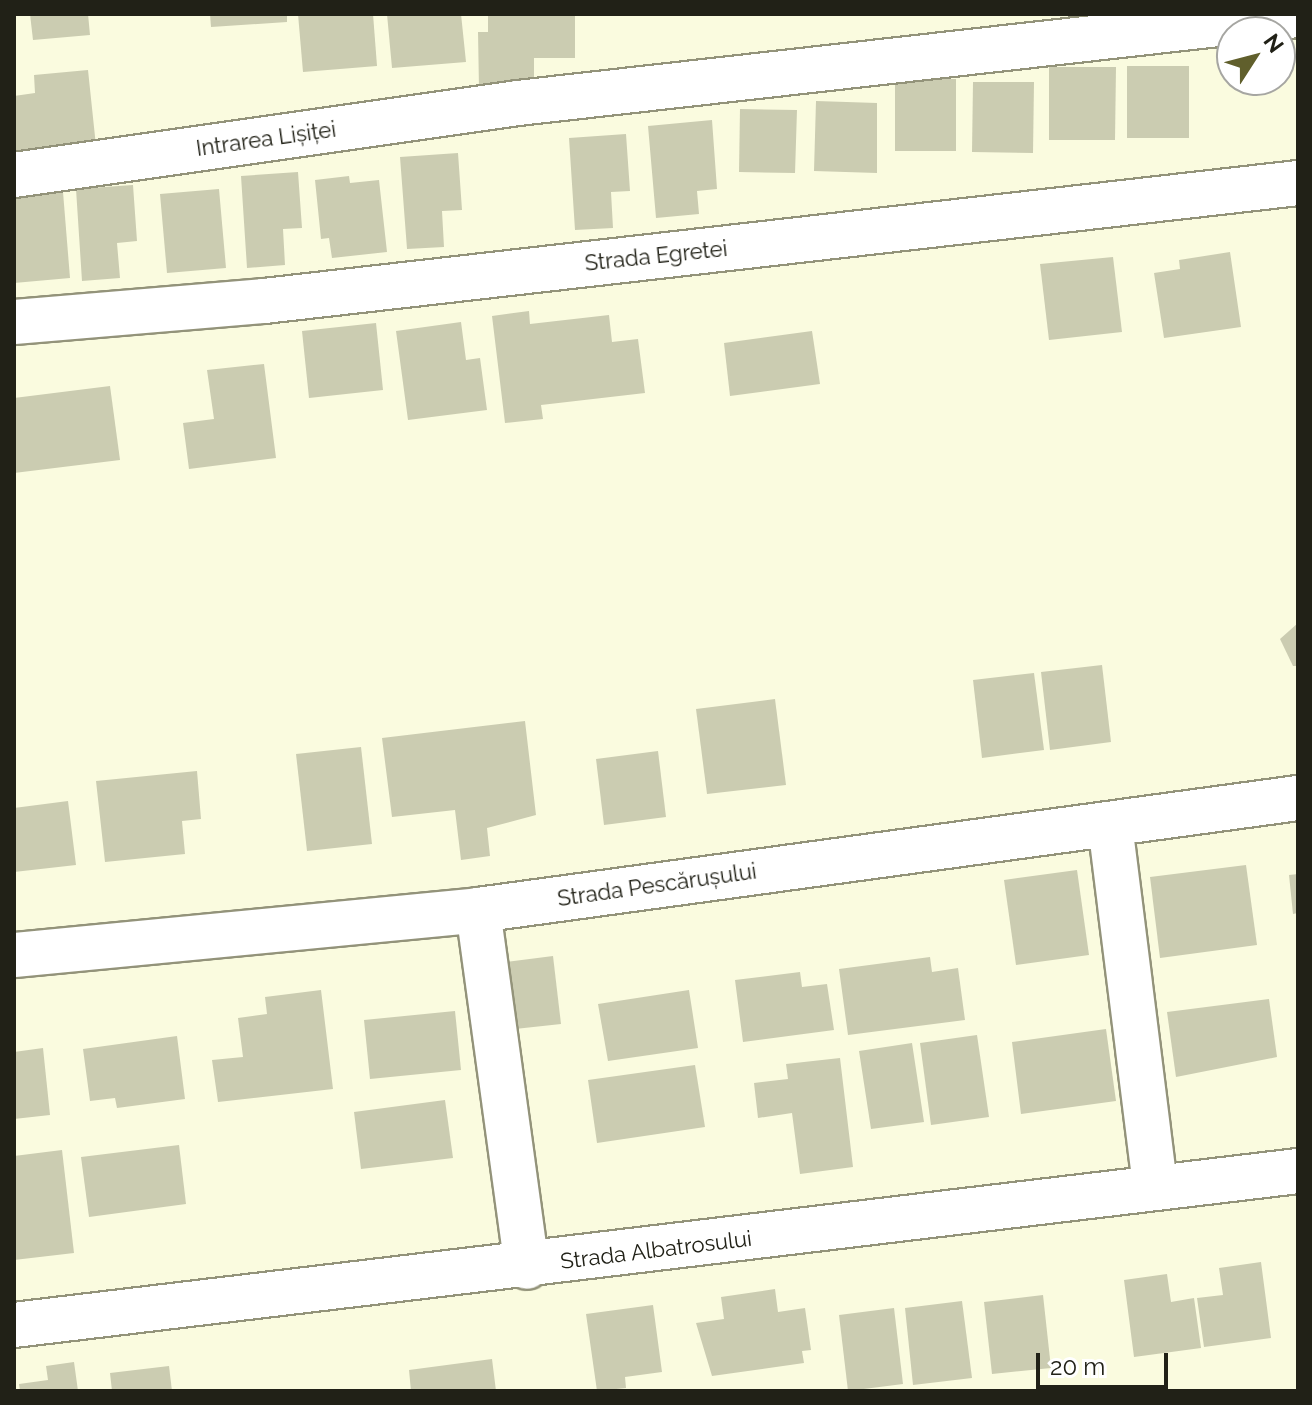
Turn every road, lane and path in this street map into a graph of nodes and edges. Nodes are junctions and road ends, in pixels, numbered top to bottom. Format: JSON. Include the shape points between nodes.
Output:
{"nodes":[{"id":1,"x":1298,"y":15,"type":"edge"},
{"id":2,"x":14,"y":175,"type":"edge"},
{"id":3,"x":1298,"y":183,"type":"edge"},
{"id":4,"x":14,"y":322,"type":"edge"},
{"id":5,"x":1298,"y":798,"type":"edge"},
{"id":6,"x":1110,"y":824,"type":"junction"},
{"id":7,"x":478,"y":910,"type":"junction"},
{"id":8,"x":14,"y":955,"type":"edge"},
{"id":9,"x":1298,"y":1171,"type":"edge"},
{"id":10,"x":1155,"y":1187,"type":"junction"},
{"id":11,"x":527,"y":1267,"type":"junction"},
{"id":12,"x":14,"y":1325,"type":"edge"}],
"edges":[{"from":1,"to":2,"type":"street","name":"Intrarea Lișiței","via":[[518,103]]},
{"from":3,"to":4,"type":"street","name":"Strada Egretei"},
{"from":5,"to":6,"type":"street","name":"Strada Pescărușului"},
{"from":6,"to":7,"type":"street","name":"Strada Pescărușului"},
{"from":6,"to":10,"type":"street"},
{"from":7,"to":8,"type":"street","name":"Strada Pescărușului"},
{"from":7,"to":11,"type":"street"},
{"from":9,"to":10,"type":"street","name":"Strada Albatrosului"},
{"from":10,"to":11,"type":"street","name":"Strada Albatrosului"},
{"from":11,"to":12,"type":"street","name":"Strada Albatrosului"}]}
